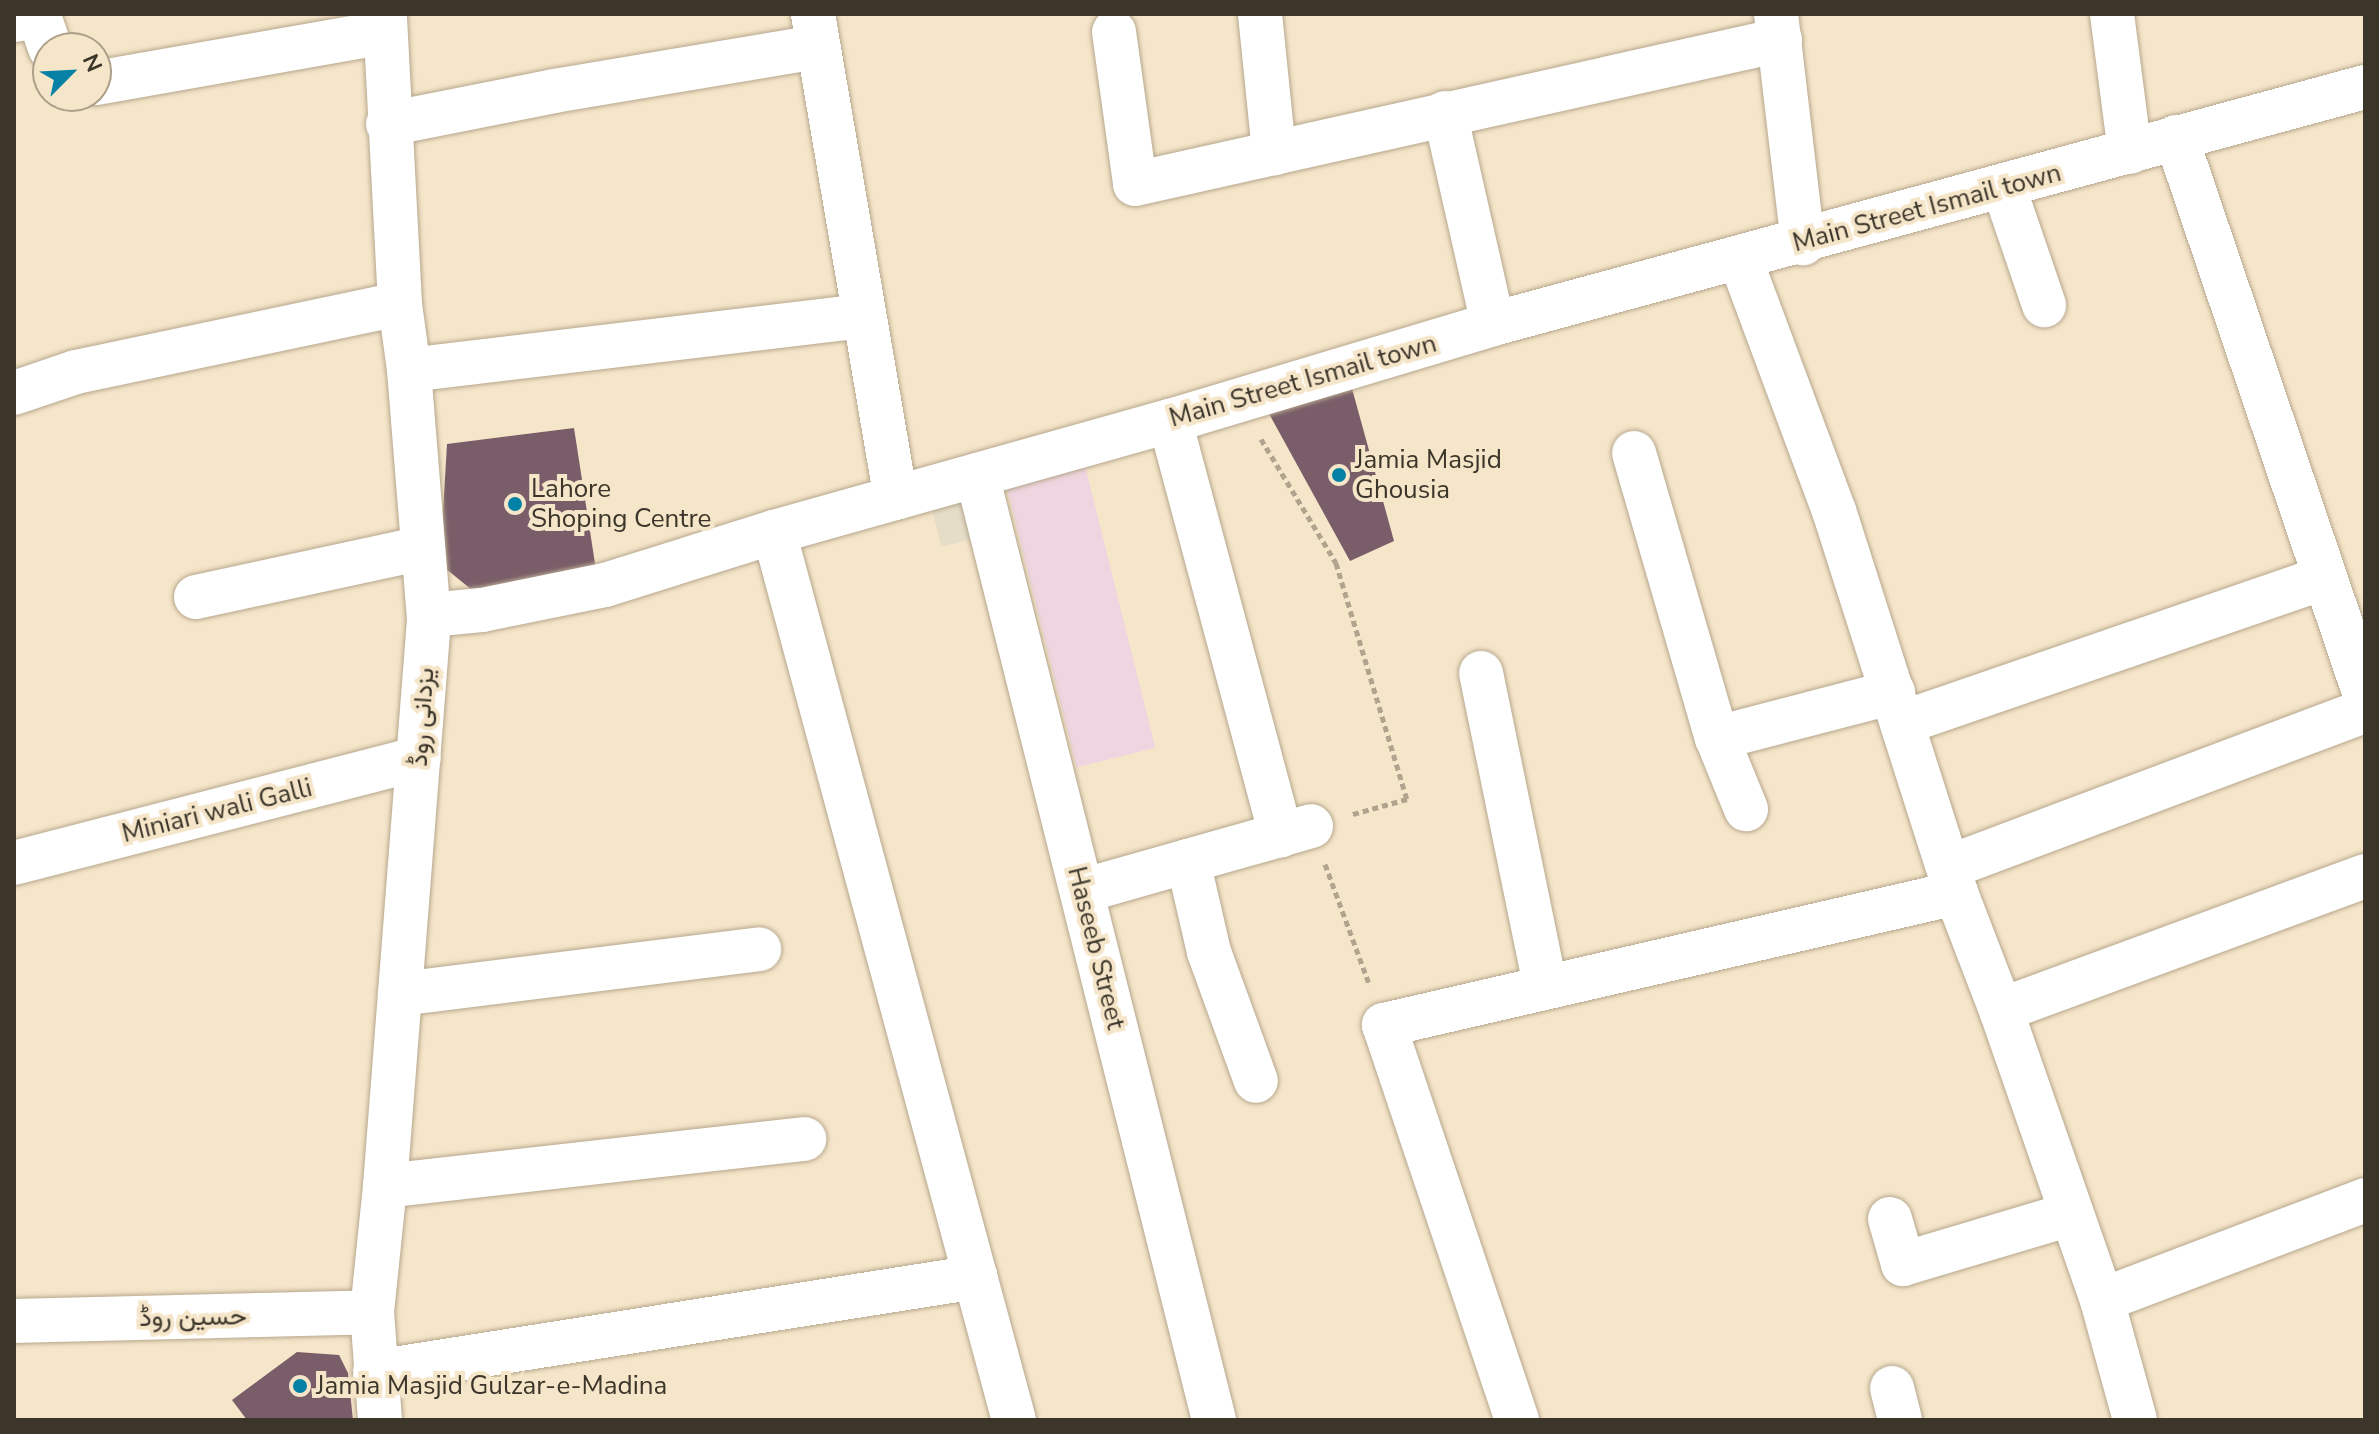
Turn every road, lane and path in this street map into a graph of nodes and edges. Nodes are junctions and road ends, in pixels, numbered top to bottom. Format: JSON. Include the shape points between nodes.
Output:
{"nodes":[{"id":1,"x":1260,"y":14,"type":"edge"},
{"id":2,"x":2112,"y":14,"type":"edge"},
{"id":3,"x":14,"y":20,"type":"edge"},
{"id":4,"x":384,"y":23,"type":"edge"},
{"id":5,"x":1778,"y":27,"type":"edge"},
{"id":6,"x":815,"y":30,"type":"edge"},
{"id":7,"x":44,"y":32,"type":"edge"},
{"id":8,"x":1114,"y":32,"type":"dead end"},
{"id":9,"x":112,"y":80,"type":"edge"},
{"id":10,"x":2365,"y":87,"type":"edge"},
{"id":11,"x":1445,"y":113,"type":"junction"},
{"id":12,"x":388,"y":124,"type":"junction"},
{"id":13,"x":2176,"y":137,"type":"junction"},
{"id":14,"x":2130,"y":152,"type":"junction"},
{"id":15,"x":1274,"y":153,"type":"junction"},
{"id":16,"x":2004,"y":188,"type":"junction"},
{"id":17,"x":1803,"y":243,"type":"junction"},
{"id":18,"x":1740,"y":258,"type":"junction"},
{"id":19,"x":400,"y":304,"type":"junction"},
{"id":20,"x":2044,"y":305,"type":"dead end"},
{"id":21,"x":863,"y":316,"type":"junction"},
{"id":22,"x":1493,"y":324,"type":"junction"},
{"id":23,"x":409,"y":370,"type":"junction"},
{"id":24,"x":14,"y":393,"type":"edge"},
{"id":25,"x":1238,"y":401,"type":"junction"},
{"id":26,"x":1170,"y":421,"type":"junction"},
{"id":27,"x":1634,"y":453,"type":"dead end"},
{"id":28,"x":977,"y":475,"type":"junction"},
{"id":29,"x":896,"y":498,"type":"junction"},
{"id":30,"x":774,"y":532,"type":"junction"},
{"id":31,"x":423,"y":548,"type":"junction"},
{"id":32,"x":2325,"y":577,"type":"junction"},
{"id":33,"x":196,"y":597,"type":"dead end"},
{"id":34,"x":429,"y":615,"type":"junction"},
{"id":35,"x":1481,"y":673,"type":"dead end"},
{"id":36,"x":2365,"y":695,"type":"edge"},
{"id":37,"x":1898,"y":707,"type":"junction"},
{"id":38,"x":2365,"y":711,"type":"edge"},
{"id":39,"x":1717,"y":738,"type":"junction"},
{"id":40,"x":419,"y":758,"type":"junction"},
{"id":41,"x":1746,"y":809,"type":"dead end"},
{"id":42,"x":1296,"y":830,"type":"junction"},
{"id":43,"x":1188,"y":861,"type":"junction"},
{"id":44,"x":14,"y":863,"type":"edge"},
{"id":45,"x":2365,"y":876,"type":"edge"},
{"id":46,"x":1952,"y":880,"type":"junction"},
{"id":47,"x":1082,"y":891,"type":"junction"},
{"id":48,"x":759,"y":949,"type":"dead end"},
{"id":49,"x":1545,"y":985,"type":"junction"},
{"id":50,"x":400,"y":994,"type":"junction"},
{"id":51,"x":2001,"y":1010,"type":"junction"},
{"id":52,"x":1384,"y":1025,"type":"junction"},
{"id":53,"x":1256,"y":1081,"type":"dead end"},
{"id":54,"x":804,"y":1139,"type":"dead end"},
{"id":55,"x":385,"y":1186,"type":"junction"},
{"id":56,"x":2365,"y":1200,"type":"edge"},
{"id":57,"x":2071,"y":1214,"type":"junction"},
{"id":58,"x":1890,"y":1219,"type":"dead end"},
{"id":59,"x":976,"y":1277,"type":"junction"},
{"id":60,"x":2102,"y":1300,"type":"junction"},
{"id":61,"x":372,"y":1312,"type":"junction"},
{"id":62,"x":14,"y":1321,"type":"edge"},
{"id":63,"x":375,"y":1372,"type":"junction"},
{"id":64,"x":380,"y":1420,"type":"edge"},
{"id":65,"x":1014,"y":1420,"type":"edge"},
{"id":66,"x":1214,"y":1420,"type":"edge"},
{"id":67,"x":1517,"y":1420,"type":"edge"},
{"id":68,"x":2135,"y":1420,"type":"edge"}],
"edges":[{"from":1,"to":15,"type":"street"},
{"from":2,"to":14,"type":"street"},
{"from":3,"to":7,"type":"street","via":[[39,16]]},
{"from":4,"to":9,"type":"street"},
{"from":4,"to":12,"type":"street","name":"یزدانی روڈ"},
{"from":5,"to":11,"type":"street"},
{"from":5,"to":17,"type":"street"},
{"from":6,"to":12,"type":"street"},
{"from":6,"to":21,"type":"street"},
{"from":8,"to":15,"type":"street","via":[[1135,184]]},
{"from":10,"to":13,"type":"street","name":"Main Street Ismail town"},
{"from":11,"to":15,"type":"street"},
{"from":11,"to":22,"type":"street"},
{"from":12,"to":19,"type":"street","name":"یزدانی روڈ"},
{"from":13,"to":14,"type":"street","name":"Main Street Ismail town"},
{"from":13,"to":32,"type":"street"},
{"from":14,"to":16,"type":"street","name":"Main Street Ismail town"},
{"from":16,"to":17,"type":"street","name":"Main Street Ismail town"},
{"from":16,"to":20,"type":"street"},
{"from":17,"to":18,"type":"street","name":"Main Street Ismail town"},
{"from":18,"to":22,"type":"street","name":"Main Street Ismail town"},
{"from":18,"to":37,"type":"street","via":[[1834,511]]},
{"from":19,"to":23,"type":"street","name":"یزدانی روڈ"},
{"from":19,"to":24,"type":"street","via":[[76,372]]},
{"from":21,"to":23,"type":"street"},
{"from":21,"to":29,"type":"street"},
{"from":22,"to":25,"type":"street","name":"Main Street Ismail town"},
{"from":23,"to":31,"type":"street","name":"یزدانی روڈ"},
{"from":25,"to":26,"type":"street","name":"Main Street Ismail town"},
{"from":25,"to":42,"type":"path","via":[[1336,563],[1407,799]]},
{"from":26,"to":28,"type":"street","name":"Main Street Ismail town"},
{"from":26,"to":42,"type":"street"},
{"from":27,"to":39,"type":"street"},
{"from":28,"to":29,"type":"street","name":"Main Street Ismail town"},
{"from":28,"to":47,"type":"street","name":"Haseeb Street"},
{"from":29,"to":30,"type":"street","name":"Main Street Ismail town"},
{"from":30,"to":34,"type":"street","name":"Main Street Ismail town","via":[[605,585]]},
{"from":30,"to":59,"type":"street"},
{"from":31,"to":33,"type":"street"},
{"from":31,"to":34,"type":"street","name":"یزدانی روڈ"},
{"from":32,"to":36,"type":"street"},
{"from":32,"to":37,"type":"street"},
{"from":34,"to":40,"type":"street","name":"یزدانی روڈ"},
{"from":35,"to":49,"type":"street"},
{"from":37,"to":39,"type":"street"},
{"from":37,"to":46,"type":"street"},
{"from":38,"to":46,"type":"street"},
{"from":39,"to":41,"type":"street"},
{"from":40,"to":44,"type":"street","name":"Miniari wali Galli"},
{"from":40,"to":50,"type":"street","name":"یزدانی روڈ"},
{"from":42,"to":43,"type":"street"},
{"from":42,"to":52,"type":"path"},
{"from":43,"to":47,"type":"street"},
{"from":43,"to":53,"type":"street","via":[[1209,952]]},
{"from":45,"to":51,"type":"street"},
{"from":46,"to":49,"type":"street"},
{"from":46,"to":51,"type":"street"},
{"from":47,"to":66,"type":"street","name":"Haseeb Street"},
{"from":48,"to":50,"type":"street"},
{"from":49,"to":52,"type":"street"},
{"from":50,"to":55,"type":"street","name":"یزدانی روڈ"},
{"from":51,"to":57,"type":"street"},
{"from":52,"to":67,"type":"street"},
{"from":54,"to":55,"type":"street"},
{"from":55,"to":61,"type":"street","name":"یزدانی روڈ"},
{"from":56,"to":60,"type":"street"},
{"from":57,"to":58,"type":"street","via":[[1903,1264]]},
{"from":57,"to":60,"type":"street"},
{"from":59,"to":63,"type":"street"},
{"from":59,"to":65,"type":"street"},
{"from":60,"to":68,"type":"street"},
{"from":61,"to":62,"type":"street","name":"حسین روڈ"},
{"from":61,"to":63,"type":"street","name":"یزدانی روڈ"},
{"from":63,"to":64,"type":"street","name":"یزدانی روڈ"}]}
